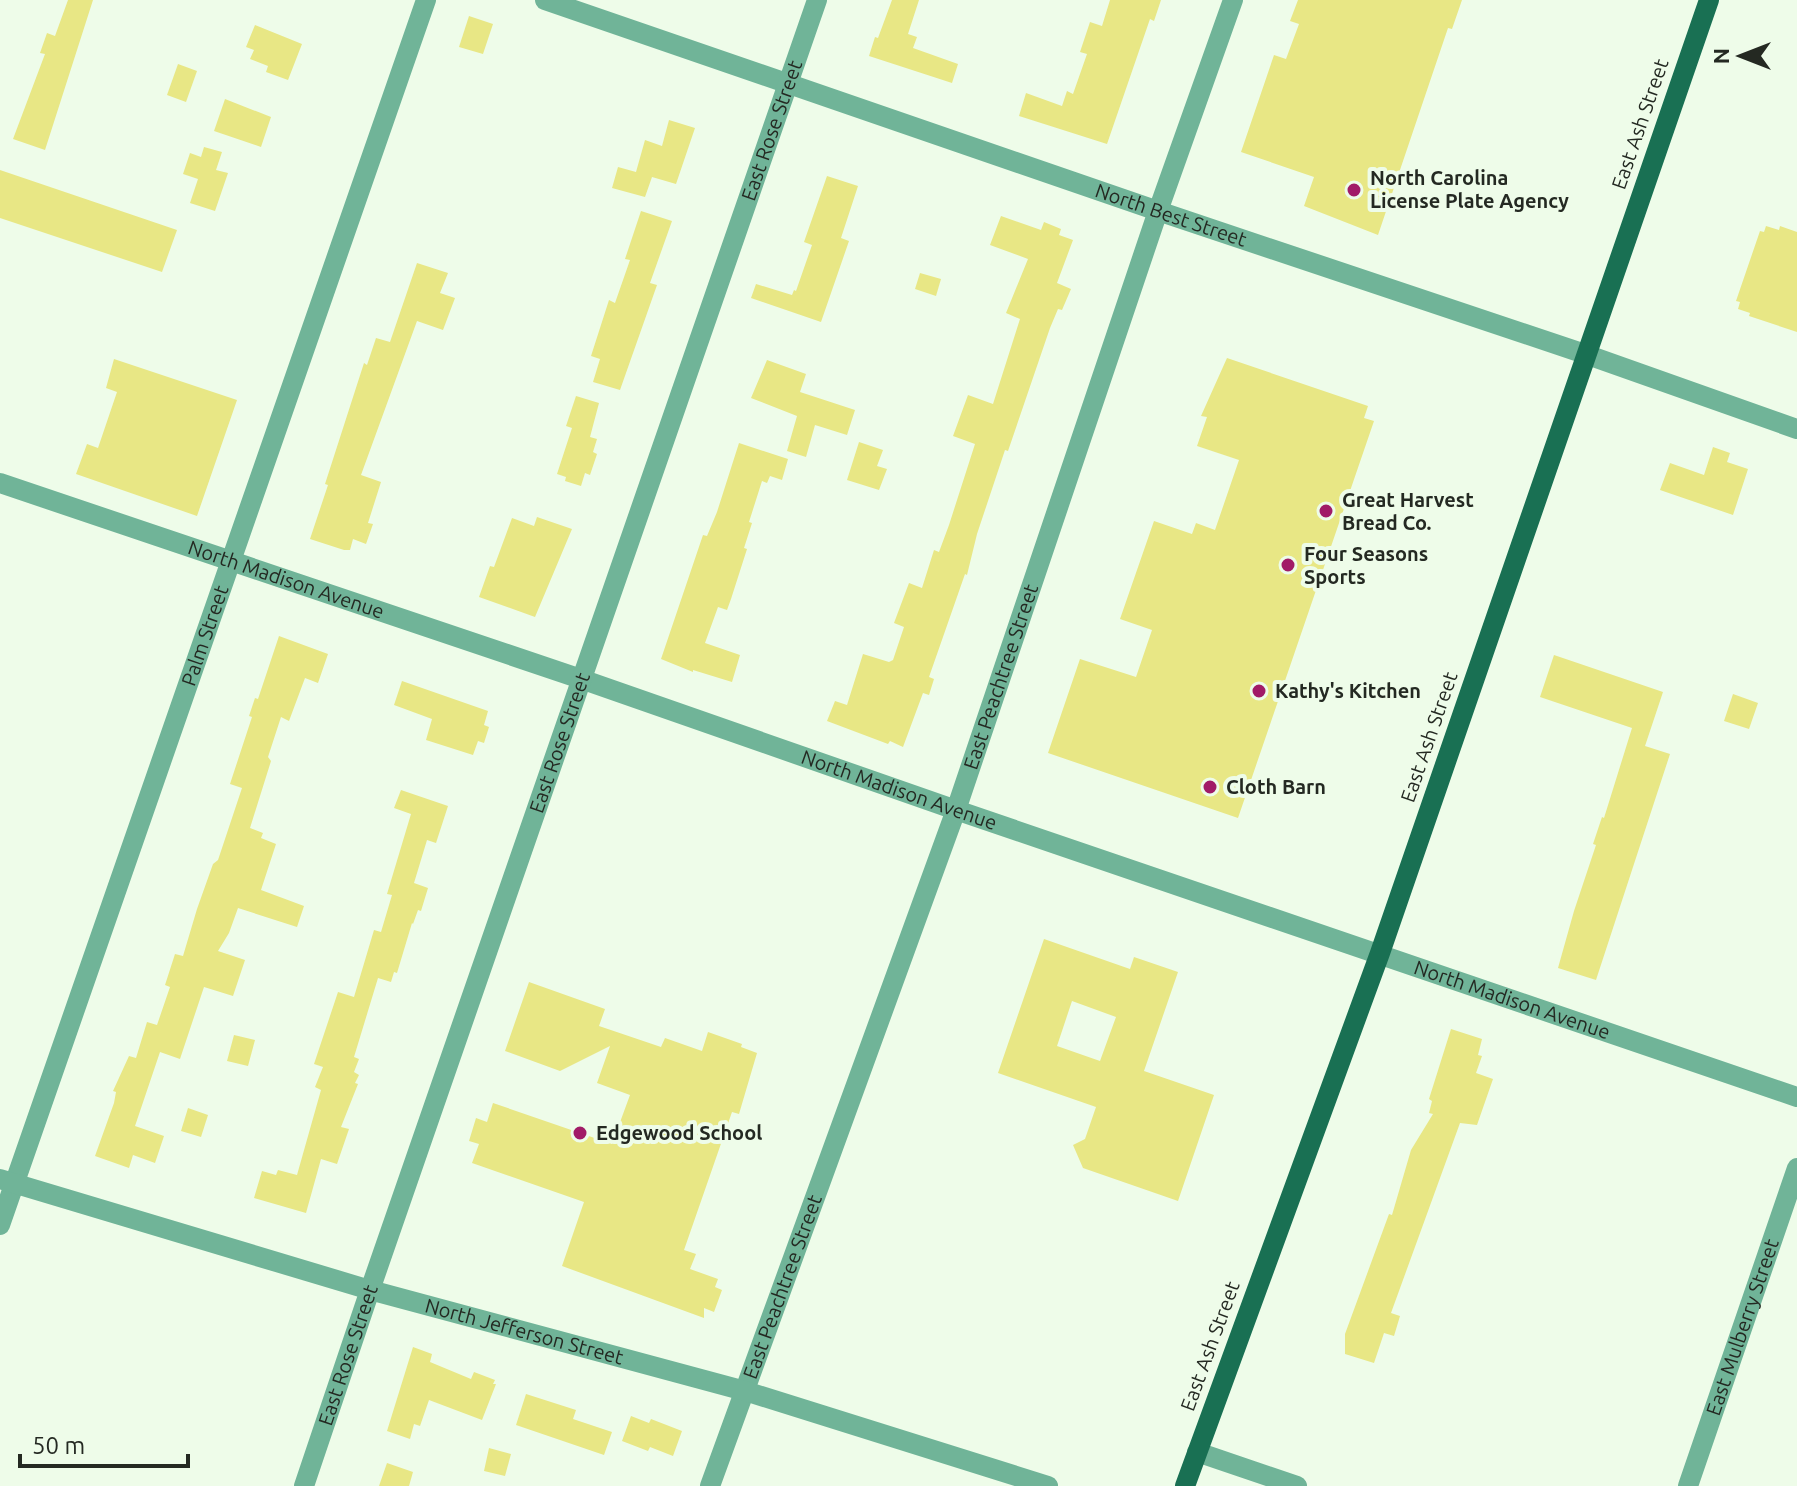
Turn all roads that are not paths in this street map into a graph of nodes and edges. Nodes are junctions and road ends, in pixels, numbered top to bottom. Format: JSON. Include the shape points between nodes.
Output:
{"nodes":[{"id":1,"x":426,"y":0,"type":"edge"},
{"id":2,"x":545,"y":0,"type":"edge"},
{"id":3,"x":817,"y":0,"type":"edge"},
{"id":4,"x":1233,"y":0,"type":"edge"},
{"id":5,"x":1709,"y":0,"type":"edge"},
{"id":6,"x":788,"y":82,"type":"junction"},
{"id":7,"x":1158,"y":211,"type":"junction"},
{"id":8,"x":1585,"y":354,"type":"junction"},
{"id":9,"x":1797,"y":429,"type":"edge"},
{"id":10,"x":0,"y":483,"type":"edge"},
{"id":11,"x":232,"y":563,"type":"junction"},
{"id":12,"x":581,"y":679,"type":"junction"},
{"id":13,"x":956,"y":810,"type":"junction"},
{"id":14,"x":1380,"y":953,"type":"junction"},
{"id":15,"x":1797,"y":1097,"type":"edge"},
{"id":16,"x":1797,"y":1168,"type":"edge"},
{"id":17,"x":7,"y":1181,"type":"edge"},
{"id":18,"x":0,"y":1225,"type":"edge"},
{"id":19,"x":370,"y":1290,"type":"junction"},
{"id":20,"x":745,"y":1391,"type":"junction"},
{"id":21,"x":1197,"y":1452,"type":"junction"},
{"id":22,"x":304,"y":1486,"type":"edge"},
{"id":23,"x":710,"y":1486,"type":"edge"},
{"id":24,"x":1048,"y":1486,"type":"edge"},
{"id":25,"x":1185,"y":1486,"type":"edge"},
{"id":26,"x":1297,"y":1486,"type":"edge"},
{"id":27,"x":1688,"y":1486,"type":"edge"}],
"edges":[{"from":1,"to":11,"type":"street","name":"Palm Street"},
{"from":2,"to":6,"type":"street","name":"North Best Street"},
{"from":3,"to":6,"type":"street","name":"East Rose Street"},
{"from":4,"to":7,"type":"street","name":"East Peachtree Street"},
{"from":5,"to":8,"type":"main road","name":"East Ash Street"},
{"from":6,"to":7,"type":"street","name":"North Best Street"},
{"from":6,"to":12,"type":"street","name":"East Rose Street"},
{"from":7,"to":8,"type":"street","name":"North Best Street"},
{"from":7,"to":13,"type":"street","name":"East Peachtree Street"},
{"from":8,"to":9,"type":"street","name":"North Best Street"},
{"from":8,"to":14,"type":"main road","name":"East Ash Street"},
{"from":10,"to":11,"type":"street","name":"North Madison Avenue"},
{"from":11,"to":12,"type":"street","name":"North Madison Avenue"},
{"from":11,"to":17,"type":"street","name":"Palm Street"},
{"from":12,"to":13,"type":"street","name":"North Madison Avenue"},
{"from":12,"to":19,"type":"street","name":"East Rose Street"},
{"from":13,"to":14,"type":"street","name":"North Madison Avenue"},
{"from":13,"to":20,"type":"street","name":"East Peachtree Street"},
{"from":14,"to":15,"type":"street","name":"North Madison Avenue"},
{"from":14,"to":21,"type":"main road","name":"East Ash Street"},
{"from":16,"to":27,"type":"street","name":"East Mulberry Street"},
{"from":17,"to":18,"type":"street","name":"Palm Street"},
{"from":17,"to":19,"type":"street","name":"North Jefferson Street"},
{"from":19,"to":20,"type":"street","name":"North Jefferson Street"},
{"from":19,"to":22,"type":"street","name":"East Rose Street"},
{"from":20,"to":23,"type":"street","name":"East Peachtree Street"},
{"from":20,"to":24,"type":"street","name":"North Jefferson Street"},
{"from":21,"to":25,"type":"main road","name":"East Ash Street"},
{"from":21,"to":26,"type":"street"}]}
